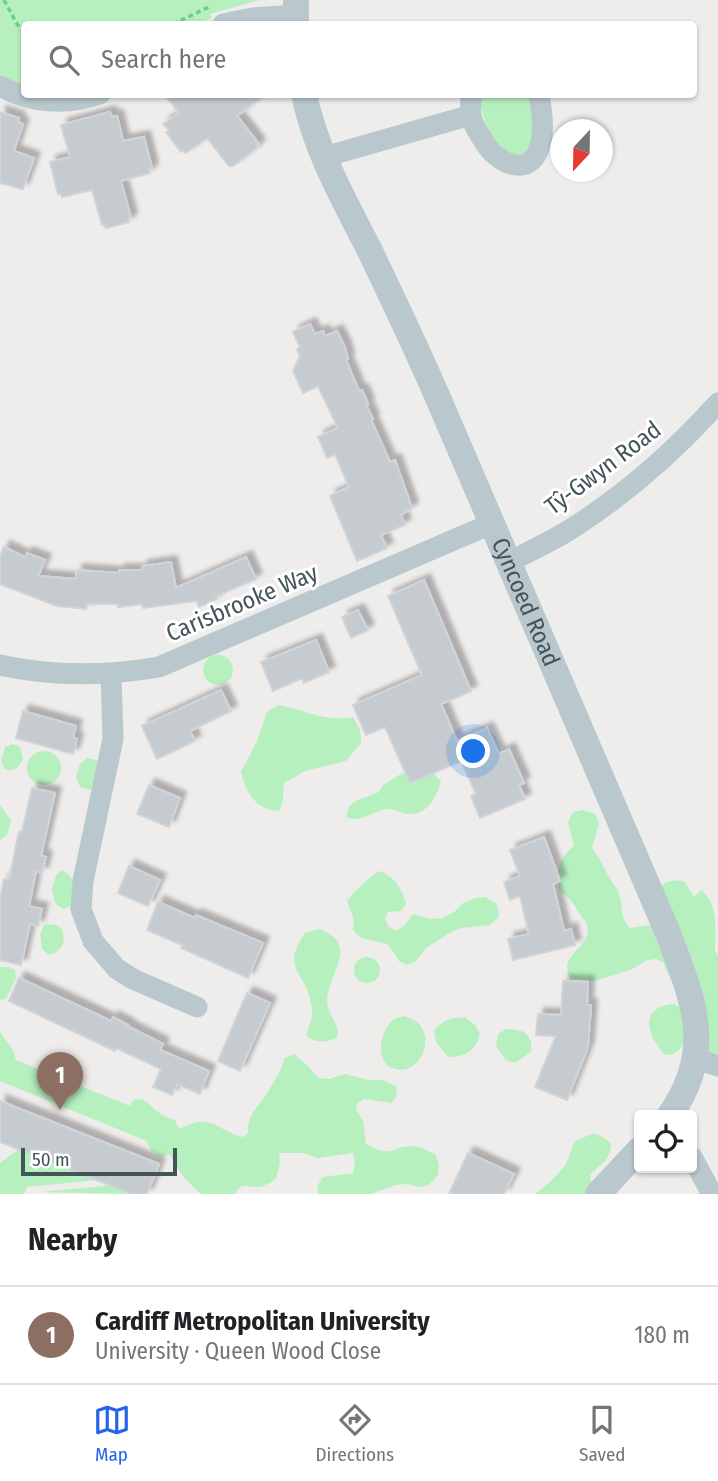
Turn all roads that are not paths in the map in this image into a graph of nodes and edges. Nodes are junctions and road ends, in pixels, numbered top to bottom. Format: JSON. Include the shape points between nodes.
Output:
{"nodes":[{"id":1,"x":296,"y":13,"type":"edge"},
{"id":2,"x":238,"y":21,"type":"edge"},
{"id":3,"x":0,"y":86,"type":"edge"},
{"id":4,"x":21,"y":95,"type":"edge"},
{"id":5,"x":29,"y":98,"type":"edge"},
{"id":6,"x":85,"y":98,"type":"edge"},
{"id":7,"x":305,"y":98,"type":"edge"},
{"id":8,"x":539,"y":98,"type":"edge"},
{"id":9,"x":471,"y":105,"type":"edge"},
{"id":10,"x":324,"y":157,"type":"junction"},
{"id":11,"x":718,"y":403,"type":"edge"},
{"id":12,"x":493,"y":523,"type":"junction"},
{"id":13,"x":509,"y":562,"type":"junction"},
{"id":14,"x":0,"y":665,"type":"edge"},
{"id":15,"x":111,"y":674,"type":"junction"},
{"id":16,"x":197,"y":1007,"type":"dead end"},
{"id":17,"x":706,"y":1062,"type":"edge"},
{"id":18,"x":673,"y":1110,"type":"edge"},
{"id":19,"x":634,"y":1155,"type":"edge"},
{"id":20,"x":697,"y":1166,"type":"edge"},
{"id":21,"x":598,"y":1194,"type":"edge"},
{"id":22,"x":712,"y":1194,"type":"edge"}],
"edges":[{"from":1,"to":2,"type":"street"},
{"from":3,"to":4,"type":"street"},
{"from":5,"to":6,"type":"street"},
{"from":7,"to":10,"type":"street","name":"Cyncoed Road"},
{"from":8,"to":9,"type":"street","via":[[539,150],[531,162],[521,166],[510,165],[490,151]]},
{"from":9,"to":10,"type":"street"},
{"from":10,"to":12,"type":"street","name":"Cyncoed Road","via":[[405,324]]},
{"from":11,"to":13,"type":"street","name":"Tŷ-Gwyn Road","via":[[667,456],[618,496],[570,530]]},
{"from":12,"to":13,"type":"street","name":"Cyncoed Road"},
{"from":12,"to":15,"type":"street","name":"Carisbrooke Way","via":[[176,661]]},
{"from":13,"to":17,"type":"street","name":"Cyncoed Road","via":[[668,933],[687,983]]},
{"from":14,"to":15,"type":"street","name":"Carisbrooke Way","via":[[49,673]]},
{"from":15,"to":16,"type":"street","via":[[113,739],[81,909],[93,941],[117,969]]},
{"from":17,"to":18,"type":"street","name":"Cyncoed Road"},
{"from":19,"to":21,"type":"street"},
{"from":20,"to":22,"type":"street"}]}
